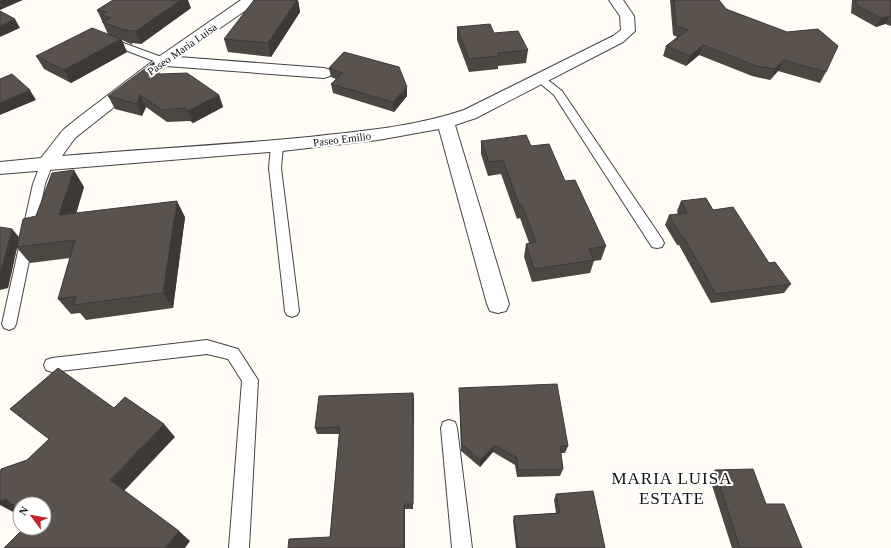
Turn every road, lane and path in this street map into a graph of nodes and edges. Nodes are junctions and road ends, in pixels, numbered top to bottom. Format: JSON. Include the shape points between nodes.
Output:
{"nodes":[{"id":1,"x":248,"y":0,"type":"edge"},
{"id":2,"x":616,"y":0,"type":"edge"},
{"id":3,"x":103,"y":38,"type":"edge"},
{"id":4,"x":163,"y":61,"type":"junction"},
{"id":5,"x":324,"y":73,"type":"dead end"},
{"id":6,"x":540,"y":79,"type":"junction"},
{"id":7,"x":446,"y":123,"type":"junction"},
{"id":8,"x":276,"y":146,"type":"junction"},
{"id":9,"x":47,"y":163,"type":"junction"},
{"id":10,"x":0,"y":168,"type":"edge"},
{"id":11,"x":657,"y":243,"type":"dead end"},
{"id":12,"x":498,"y":304,"type":"dead end"},
{"id":13,"x":292,"y":311,"type":"dead end"},
{"id":14,"x":9,"y":324,"type":"dead end"},
{"id":15,"x":52,"y":365,"type":"dead end"},
{"id":16,"x":449,"y":428,"type":"dead end"},
{"id":17,"x":239,"y":548,"type":"edge"},
{"id":18,"x":462,"y":548,"type":"edge"}],
"edges":[{"from":1,"to":4,"type":"street","name":"Paseo Maria Luisa"},
{"from":2,"to":6,"type":"street","name":"Paseo Emilio","via":[[626,16],[628,31],[618,39]]},
{"from":3,"to":4,"type":"lane"},
{"from":4,"to":5,"type":"street"},
{"from":4,"to":9,"type":"street","name":"Paseo Maria Luisa","via":[[69,134]]},
{"from":6,"to":7,"type":"street","name":"Paseo Emilio","via":[[470,114]]},
{"from":6,"to":11,"type":"lane","via":[[558,93]]},
{"from":7,"to":8,"type":"street","name":"Paseo Emilio","via":[[385,134]]},
{"from":7,"to":12,"type":"street"},
{"from":8,"to":9,"type":"street","name":"Paseo Emilio"},
{"from":8,"to":13,"type":"lane","via":[[275,168]]},
{"from":9,"to":10,"type":"street","name":"Paseo Emilio"},
{"from":9,"to":14,"type":"lane","via":[[39,184]]},
{"from":15,"to":17,"type":"lane","via":[[207,346],[233,354],[250,380]]},
{"from":16,"to":18,"type":"lane"}]}
